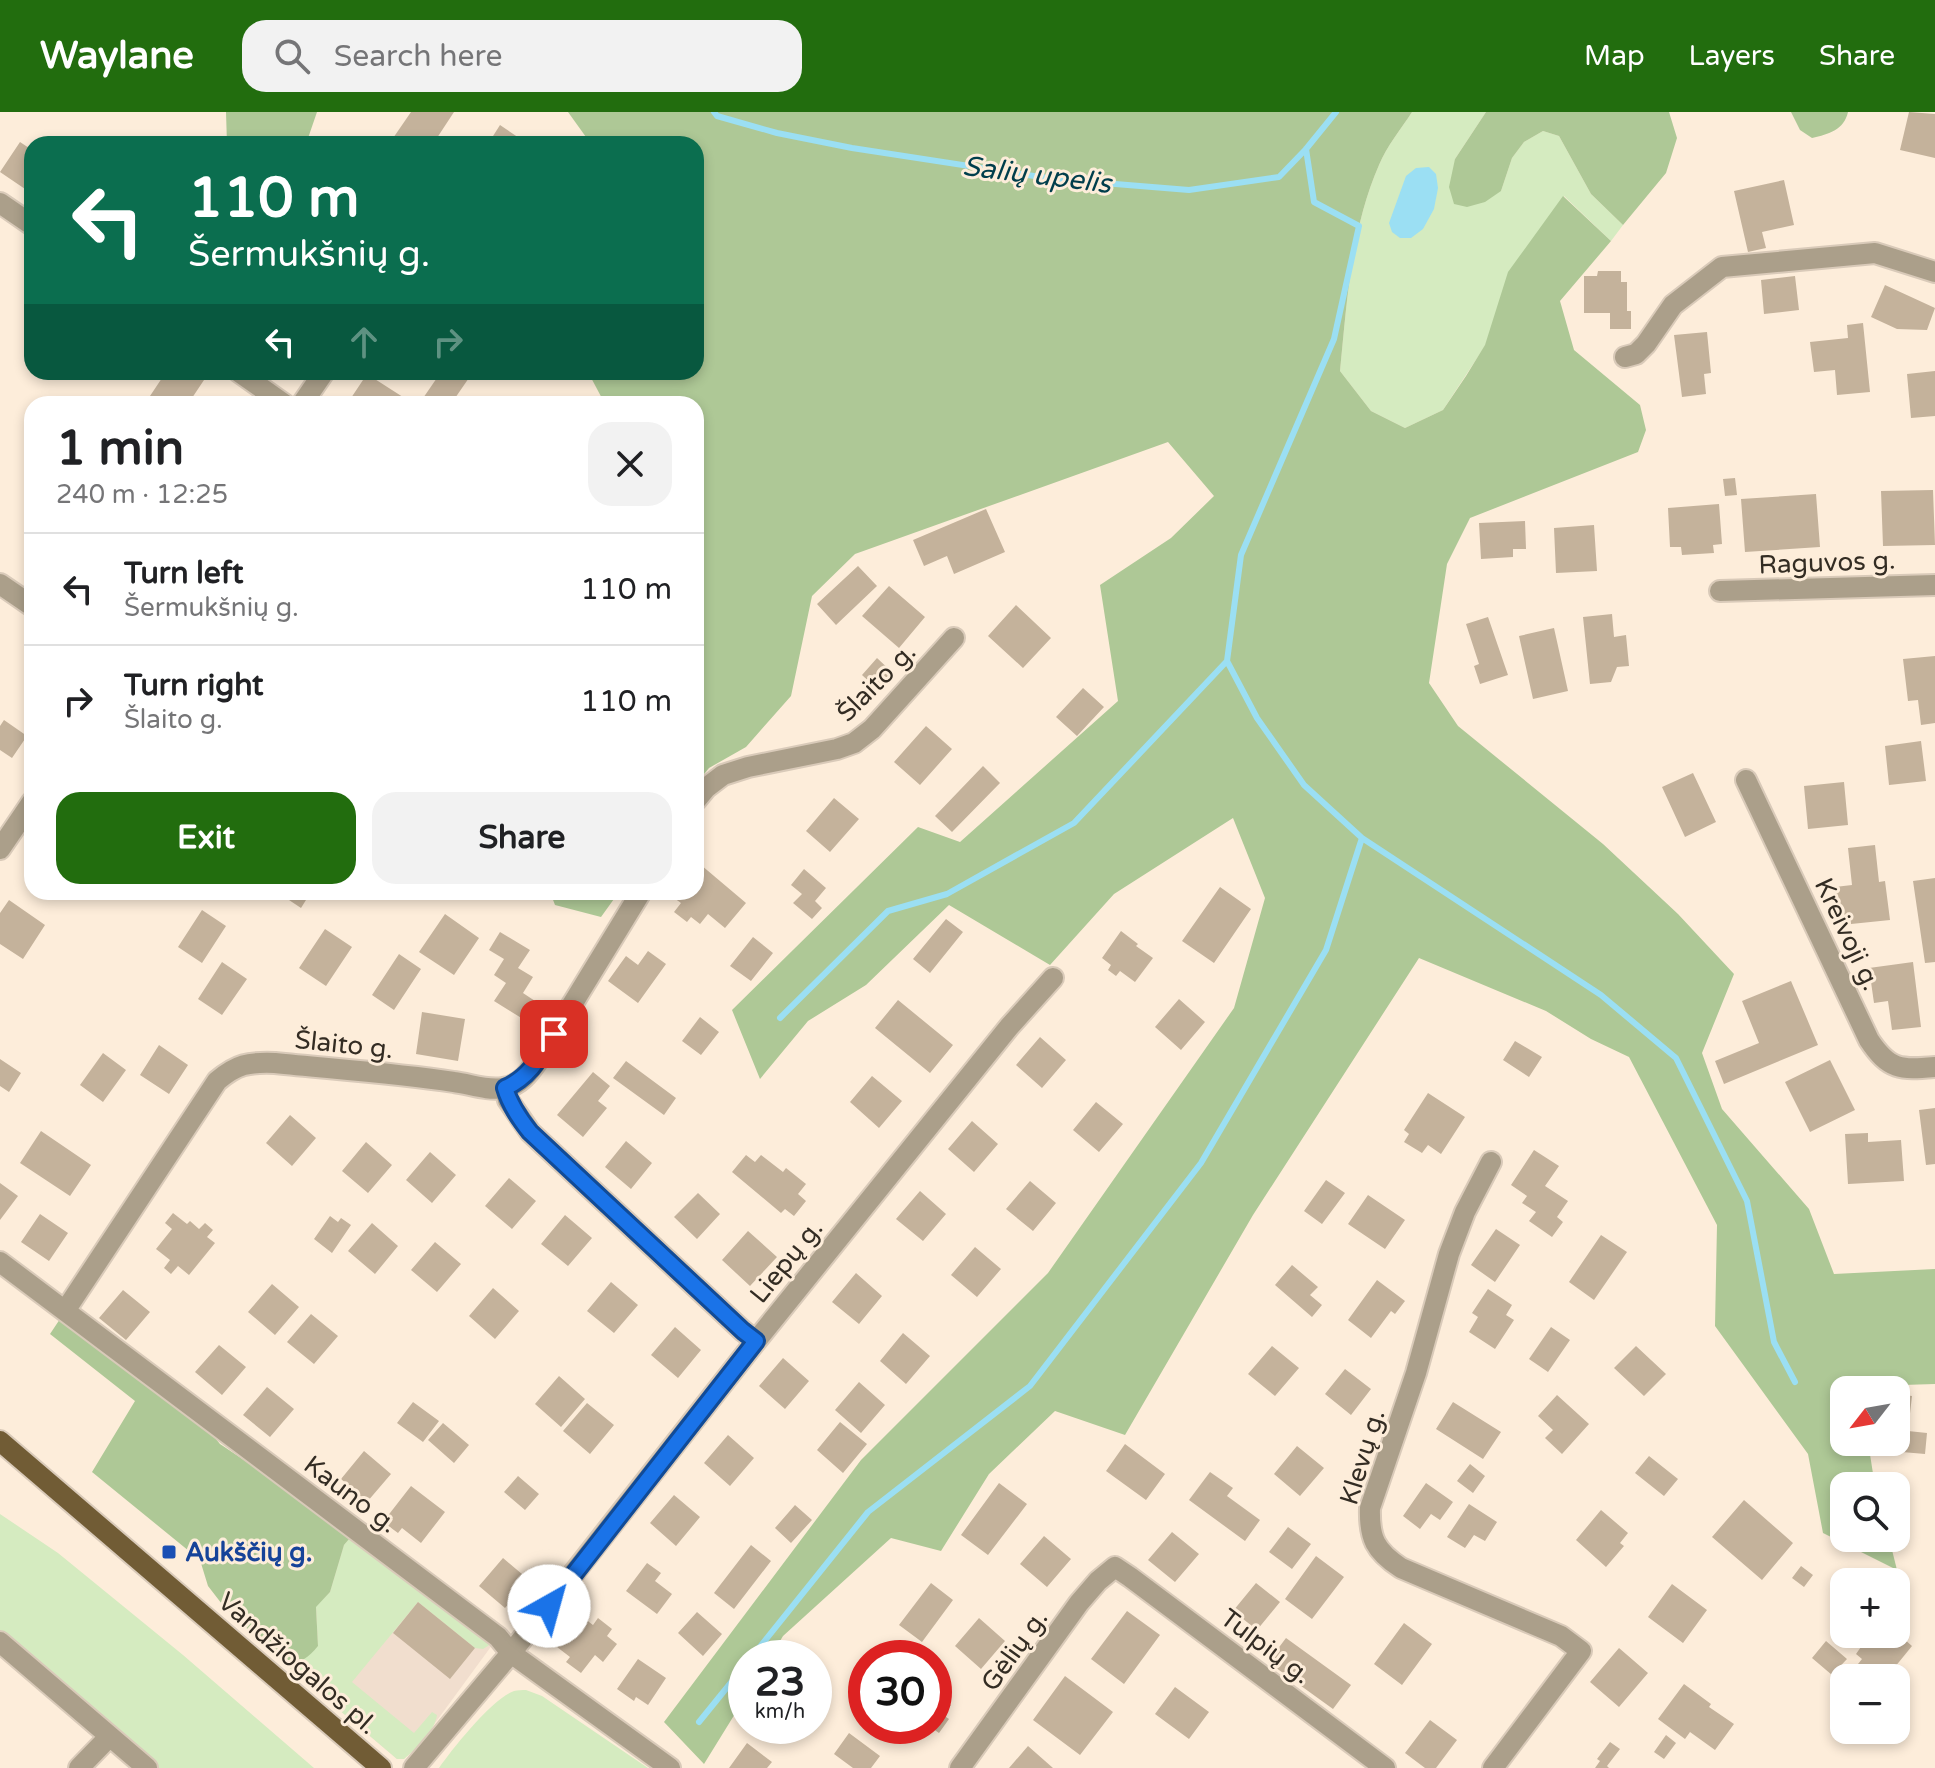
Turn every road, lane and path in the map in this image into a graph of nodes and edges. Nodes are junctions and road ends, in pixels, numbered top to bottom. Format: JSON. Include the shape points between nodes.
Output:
{"nodes":[{"id":1,"x":0,"y":203,"type":"edge"},
{"id":2,"x":24,"y":220,"type":"edge"},
{"id":3,"x":1935,"y":272,"type":"edge"},
{"id":4,"x":1625,"y":357,"type":"dead end"},
{"id":5,"x":250,"y":380,"type":"edge"},
{"id":6,"x":273,"y":396,"type":"edge"},
{"id":7,"x":0,"y":584,"type":"edge"},
{"id":8,"x":1935,"y":585,"type":"edge"},
{"id":9,"x":1720,"y":591,"type":"dead end"},
{"id":10,"x":24,"y":600,"type":"edge"},
{"id":11,"x":954,"y":638,"type":"dead end"},
{"id":12,"x":1746,"y":780,"type":"dead end"},
{"id":13,"x":704,"y":790,"type":"edge"},
{"id":14,"x":24,"y":814,"type":"edge"},
{"id":15,"x":0,"y":849,"type":"edge"},
{"id":16,"x":636,"y":900,"type":"edge"},
{"id":17,"x":1053,"y":978,"type":"dead end"},
{"id":18,"x":1935,"y":1067,"type":"edge"},
{"id":19,"x":505,"y":1088,"type":"junction"},
{"id":20,"x":1491,"y":1162,"type":"dead end"},
{"id":21,"x":0,"y":1262,"type":"edge"},
{"id":22,"x":65,"y":1311,"type":"junction"},
{"id":23,"x":756,"y":1341,"type":"junction"},
{"id":24,"x":0,"y":1441,"type":"edge"},
{"id":25,"x":1115,"y":1567,"type":"joint"},
{"id":26,"x":0,"y":1642,"type":"edge"},
{"id":27,"x":511,"y":1653,"type":"junction"},
{"id":28,"x":109,"y":1737,"type":"junction"},
{"id":29,"x":79,"y":1768,"type":"edge"},
{"id":30,"x":147,"y":1768,"type":"edge"},
{"id":31,"x":381,"y":1768,"type":"edge"},
{"id":32,"x":414,"y":1768,"type":"edge"},
{"id":33,"x":670,"y":1768,"type":"edge"},
{"id":34,"x":960,"y":1768,"type":"edge"},
{"id":35,"x":1385,"y":1768,"type":"edge"},
{"id":36,"x":1493,"y":1768,"type":"edge"}],
"edges":[{"from":1,"to":2,"type":"street"},
{"from":3,"to":4,"type":"street","via":[[1875,253],[1722,267],[1673,305],[1646,344]]},
{"from":5,"to":6,"type":"street"},
{"from":7,"to":10,"type":"street"},
{"from":8,"to":9,"type":"street","name":"Raguvos g."},
{"from":11,"to":13,"type":"street","name":"Šlaito g.","via":[[854,743],[748,767],[723,775]]},
{"from":12,"to":18,"type":"street","name":"Kreivoji g.","via":[[1869,1040],[1890,1064]]},
{"from":14,"to":15,"type":"street"},
{"from":16,"to":19,"type":"street","via":[[540,1057],[517,1083]]},
{"from":17,"to":23,"type":"street","name":"Liepų g."},
{"from":19,"to":22,"type":"street","name":"Šlaito g.","via":[[275,1063],[238,1066],[217,1081]]},
{"from":19,"to":23,"type":"street","via":[[530,1132]]},
{"from":20,"to":36,"type":"street","name":"Klevų g.","via":[[1449,1254],[1370,1508],[1370,1527],[1376,1546],[1401,1568],[1561,1636],[1581,1651]]},
{"from":21,"to":22,"type":"street","name":"Kauno g."},
{"from":22,"to":27,"type":"street","name":"Kauno g.","via":[[498,1637]]},
{"from":23,"to":27,"type":"street","name":"Liepų g."},
{"from":24,"to":31,"type":"main road","name":"Vandžiogalos pl."},
{"from":25,"to":34,"type":"street","name":"Gėlių g.","via":[[1079,1603]]},
{"from":25,"to":35,"type":"street","name":"Tulpių g."},
{"from":26,"to":28,"type":"street"},
{"from":27,"to":32,"type":"street","name":"Liepų g."},
{"from":27,"to":33,"type":"street","name":"Kauno g."},
{"from":28,"to":29,"type":"street"},
{"from":28,"to":30,"type":"street"}]}
